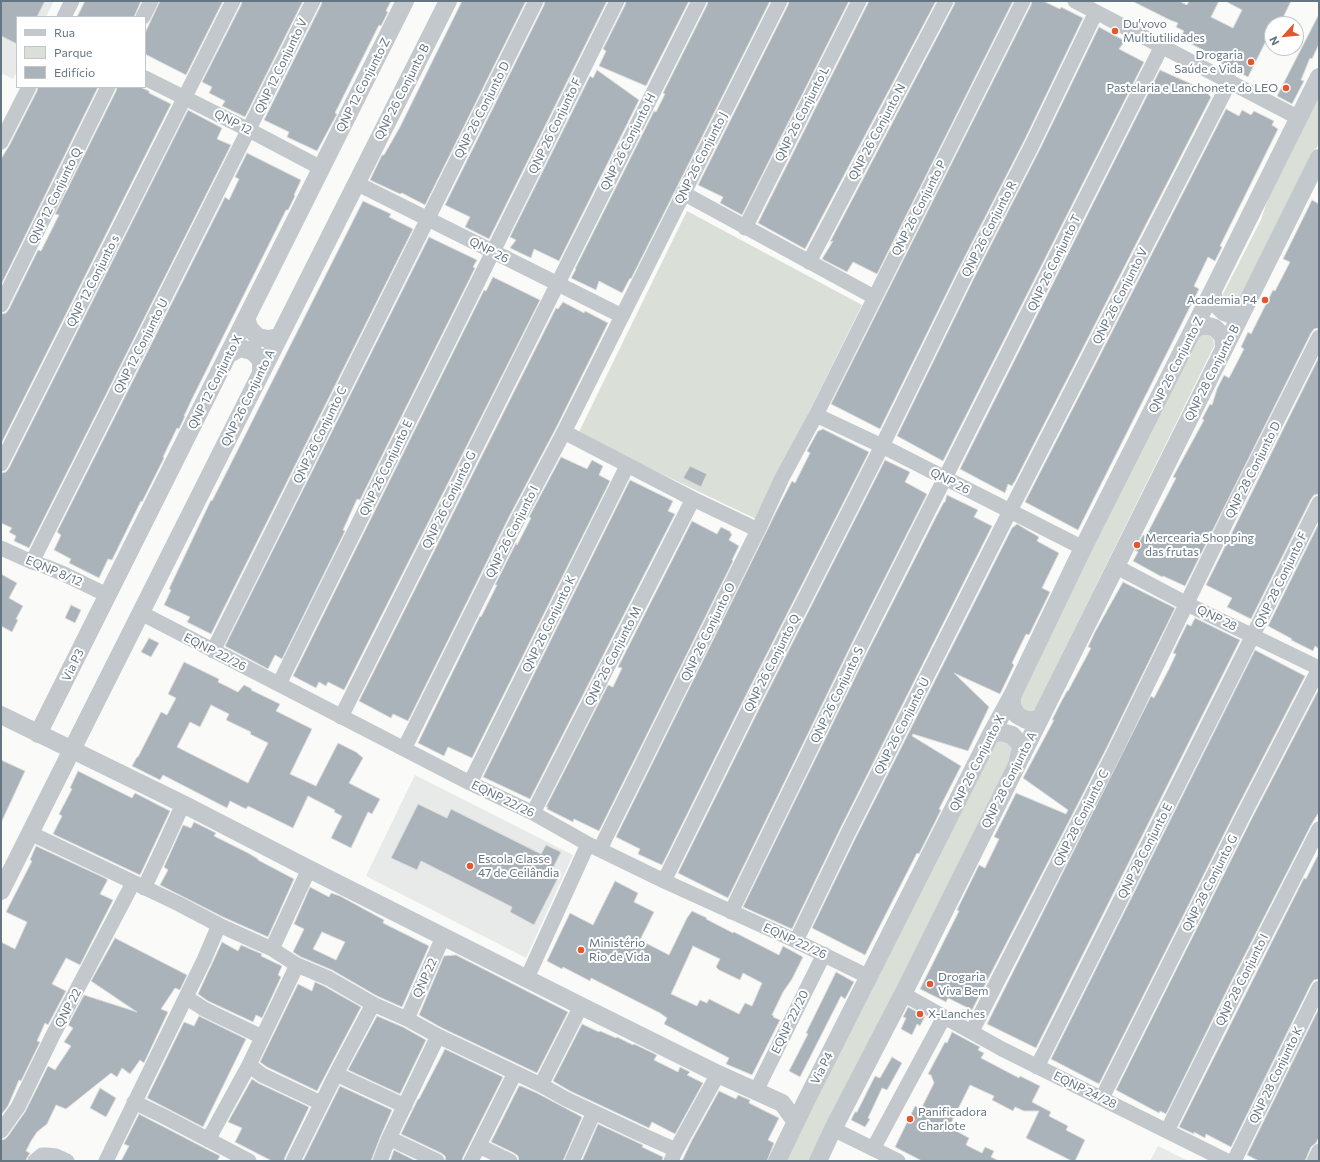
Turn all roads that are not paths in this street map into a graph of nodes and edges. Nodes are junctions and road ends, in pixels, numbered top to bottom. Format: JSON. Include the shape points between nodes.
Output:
{"nodes":[{"id":1,"x":72,"y":1,"type":"edge"},
{"id":2,"x":151,"y":1,"type":"edge"},
{"id":3,"x":233,"y":1,"type":"edge"},
{"id":4,"x":313,"y":1,"type":"edge"},
{"id":5,"x":405,"y":1,"type":"edge"},
{"id":6,"x":448,"y":1,"type":"edge"},
{"id":7,"x":536,"y":1,"type":"edge"},
{"id":8,"x":617,"y":1,"type":"edge"},
{"id":9,"x":699,"y":1,"type":"edge"},
{"id":10,"x":780,"y":1,"type":"edge"},
{"id":11,"x":859,"y":1,"type":"edge"},
{"id":12,"x":946,"y":1,"type":"edge"},
{"id":13,"x":1023,"y":1,"type":"edge"},
{"id":14,"x":1075,"y":1,"type":"edge"},
{"id":15,"x":1096,"y":12,"type":"junction"},
{"id":16,"x":64,"y":16,"type":"edge"},
{"id":17,"x":144,"y":16,"type":"edge"},
{"id":18,"x":1162,"y":46,"type":"junction"},
{"id":19,"x":1319,"y":77,"type":"edge"},
{"id":20,"x":146,"y":79,"type":"edge"},
{"id":21,"x":1230,"y":81,"type":"junction"},
{"id":22,"x":28,"y":88,"type":"edge"},
{"id":23,"x":108,"y":88,"type":"edge"},
{"id":24,"x":184,"y":98,"type":"junction"},
{"id":25,"x":1299,"y":118,"type":"junction"},
{"id":26,"x":249,"y":130,"type":"junction"},
{"id":27,"x":1,"y":142,"type":"edge"},
{"id":28,"x":1319,"y":158,"type":"edge"},
{"id":29,"x":321,"y":168,"type":"junction"},
{"id":30,"x":356,"y":183,"type":"junction"},
{"id":31,"x":683,"y":193,"type":"junction"},
{"id":32,"x":427,"y":219,"type":"junction"},
{"id":33,"x":745,"y":228,"type":"junction"},
{"id":34,"x":492,"y":252,"type":"junction"},
{"id":35,"x":809,"y":262,"type":"junction"},
{"id":36,"x":556,"y":284,"type":"junction"},
{"id":37,"x":1212,"y":292,"type":"junction"},
{"id":38,"x":874,"y":297,"type":"junction"},
{"id":39,"x":1,"y":305,"type":"edge"},
{"id":40,"x":1241,"y":314,"type":"junction"},
{"id":41,"x":622,"y":316,"type":"junction"},
{"id":42,"x":246,"y":319,"type":"junction"},
{"id":43,"x":1193,"y":331,"type":"junction"},
{"id":44,"x":279,"y":336,"type":"junction"},
{"id":45,"x":1319,"y":337,"type":"edge"},
{"id":46,"x":1224,"y":347,"type":"junction"},
{"id":47,"x":229,"y":354,"type":"junction"},
{"id":48,"x":261,"y":373,"type":"junction"},
{"id":49,"x":816,"y":414,"type":"junction"},
{"id":50,"x":564,"y":432,"type":"junction"},
{"id":51,"x":882,"y":446,"type":"junction"},
{"id":52,"x":1,"y":464,"type":"edge"},
{"id":53,"x":627,"y":466,"type":"junction"},
{"id":54,"x":945,"y":479,"type":"junction"},
{"id":55,"x":693,"y":499,"type":"junction"},
{"id":56,"x":1319,"y":503,"type":"edge"},
{"id":57,"x":1010,"y":511,"type":"junction"},
{"id":58,"x":758,"y":530,"type":"junction"},
{"id":59,"x":1,"y":548,"type":"edge"},
{"id":60,"x":1083,"y":548,"type":"junction"},
{"id":61,"x":32,"y":562,"type":"junction"},
{"id":62,"x":1115,"y":566,"type":"junction"},
{"id":63,"x":107,"y":595,"type":"junction"},
{"id":64,"x":1187,"y":604,"type":"junction"},
{"id":65,"x":141,"y":613,"type":"junction"},
{"id":66,"x":1254,"y":635,"type":"junction"},
{"id":67,"x":213,"y":651,"type":"junction"},
{"id":68,"x":1319,"y":669,"type":"edge"},
{"id":69,"x":279,"y":684,"type":"junction"},
{"id":70,"x":1014,"y":692,"type":"junction"},
{"id":71,"x":1,"y":715,"type":"edge"},
{"id":72,"x":341,"y":717,"type":"junction"},
{"id":73,"x":1040,"y":718,"type":"junction"},
{"id":74,"x":38,"y":734,"type":"junction"},
{"id":75,"x":990,"y":736,"type":"junction"},
{"id":76,"x":404,"y":749,"type":"junction"},
{"id":77,"x":72,"y":750,"type":"junction"},
{"id":78,"x":1018,"y":760,"type":"junction"},
{"id":79,"x":470,"y":783,"type":"junction"},
{"id":80,"x":183,"y":804,"type":"junction"},
{"id":81,"x":533,"y":814,"type":"junction"},
{"id":82,"x":1319,"y":829,"type":"edge"},
{"id":83,"x":30,"y":833,"type":"junction"},
{"id":84,"x":594,"y":846,"type":"junction"},
{"id":85,"x":308,"y":869,"type":"junction"},
{"id":86,"x":664,"y":881,"type":"junction"},
{"id":87,"x":139,"y":886,"type":"junction"},
{"id":88,"x":1,"y":891,"type":"edge"},
{"id":89,"x":731,"y":912,"type":"junction"},
{"id":90,"x":220,"y":925,"type":"junction"},
{"id":91,"x":443,"y":937,"type":"junction"},
{"id":92,"x":796,"y":941,"type":"junction"},
{"id":93,"x":272,"y":949,"type":"junction"},
{"id":94,"x":824,"y":954,"type":"junction"},
{"id":95,"x":297,"y":965,"type":"junction"},
{"id":96,"x":869,"y":976,"type":"junction"},
{"id":97,"x":527,"y":978,"type":"junction"},
{"id":98,"x":1319,"y":988,"type":"edge"},
{"id":99,"x":903,"y":994,"type":"junction"},
{"id":100,"x":186,"y":997,"type":"junction"},
{"id":101,"x":373,"y":1004,"type":"junction"},
{"id":102,"x":581,"y":1006,"type":"junction"},
{"id":103,"x":944,"y":1017,"type":"junction"},
{"id":104,"x":406,"y":1019,"type":"junction"},
{"id":105,"x":972,"y":1031,"type":"junction"},
{"id":106,"x":438,"y":1036,"type":"junction"},
{"id":107,"x":262,"y":1037,"type":"junction"},
{"id":108,"x":249,"y":1065,"type":"junction"},
{"id":109,"x":1037,"y":1066,"type":"junction"},
{"id":110,"x":515,"y":1073,"type":"junction"},
{"id":111,"x":336,"y":1074,"type":"junction"},
{"id":112,"x":718,"y":1074,"type":"junction"},
{"id":113,"x":541,"y":1085,"type":"junction"},
{"id":114,"x":756,"y":1091,"type":"junction"},
{"id":115,"x":1102,"y":1098,"type":"junction"},
{"id":116,"x":807,"y":1099,"type":"junction"},
{"id":117,"x":134,"y":1102,"type":"junction"},
{"id":118,"x":321,"y":1103,"type":"junction"},
{"id":119,"x":782,"y":1103,"type":"junction"},
{"id":120,"x":405,"y":1106,"type":"junction"},
{"id":121,"x":594,"y":1112,"type":"junction"},
{"id":122,"x":796,"y":1122,"type":"junction"},
{"id":123,"x":833,"y":1129,"type":"junction"},
{"id":124,"x":1,"y":1131,"type":"edge"},
{"id":125,"x":1167,"y":1131,"type":"junction"},
{"id":126,"x":389,"y":1138,"type":"junction"},
{"id":127,"x":208,"y":1140,"type":"junction"},
{"id":128,"x":479,"y":1146,"type":"junction"},
{"id":129,"x":873,"y":1149,"type":"junction"},
{"id":130,"x":1319,"y":1151,"type":"edge"},
{"id":131,"x":673,"y":1155,"type":"edge"},
{"id":132,"x":61,"y":1159,"type":"edge"},
{"id":133,"x":35,"y":1161,"type":"edge"},
{"id":134,"x":106,"y":1161,"type":"edge"},
{"id":135,"x":249,"y":1161,"type":"edge"},
{"id":136,"x":293,"y":1161,"type":"edge"},
{"id":137,"x":380,"y":1161,"type":"edge"},
{"id":138,"x":437,"y":1161,"type":"edge"},
{"id":139,"x":472,"y":1161,"type":"edge"},
{"id":140,"x":510,"y":1161,"type":"edge"},
{"id":141,"x":572,"y":1161,"type":"edge"},
{"id":142,"x":777,"y":1161,"type":"edge"},
{"id":143,"x":818,"y":1161,"type":"edge"},
{"id":144,"x":898,"y":1161,"type":"edge"},
{"id":145,"x":1227,"y":1161,"type":"edge"},
{"id":146,"x":1234,"y":1161,"type":"edge"},
{"id":147,"x":1314,"y":1161,"type":"edge"}],
"edges":[{"from":1,"to":16,"type":"street"},
{"from":2,"to":17,"type":"street"},
{"from":3,"to":24,"type":"street","name":"QNP 12 Conjunto s"},
{"from":4,"to":26,"type":"street","name":"QNP 12 Conjunto V"},
{"from":5,"to":29,"type":"street","name":"QNP 12 Conjunto Z"},
{"from":6,"to":30,"type":"street","name":"QNP 26 Conjunto B"},
{"from":7,"to":32,"type":"street","name":"QNP 26 Conjunto D"},
{"from":8,"to":34,"type":"street","name":"QNP 26 Conjunto F"},
{"from":9,"to":36,"type":"street","name":"QNP 26 Conjunto H"},
{"from":10,"to":31,"type":"street","name":"QNP 26 Conjunto J"},
{"from":11,"to":33,"type":"street","name":"QNP 26 Conjunto L"},
{"from":12,"to":35,"type":"street","name":"QNP 26 Conjunto N"},
{"from":13,"to":38,"type":"street","name":"QNP 26 Conjunto P"},
{"from":14,"to":15,"type":"street"},
{"from":15,"to":18,"type":"street"},
{"from":15,"to":51,"type":"street","name":"QNP 26 Conjunto R"},
{"from":18,"to":21,"type":"street"},
{"from":18,"to":54,"type":"street","name":"QNP 26 Conjunto T"},
{"from":19,"to":25,"type":"street"},
{"from":20,"to":24,"type":"street","name":"QNP 12"},
{"from":21,"to":25,"type":"street"},
{"from":21,"to":57,"type":"street","name":"QNP 26 Conjunto V"},
{"from":22,"to":27,"type":"street"},
{"from":23,"to":39,"type":"street","name":"QNP 12 Conjunto Q"},
{"from":24,"to":26,"type":"street","name":"QNP 12"},
{"from":24,"to":52,"type":"street","name":"QNP 12 Conjunto s"},
{"from":25,"to":37,"type":"street","name":"QNP 26 Conjunto Z"},
{"from":26,"to":29,"type":"street","name":"QNP 12"},
{"from":26,"to":61,"type":"street","name":"QNP 12 Conjunto U"},
{"from":28,"to":40,"type":"street","name":"QNP 28 Conjunto B"},
{"from":29,"to":42,"type":"street","name":"QNP 12 Conjunto X"},
{"from":30,"to":32,"type":"street","name":"QNP 26"},
{"from":30,"to":44,"type":"street","name":"QNP 26 Conjunto A"},
{"from":31,"to":33,"type":"street"},
{"from":31,"to":41,"type":"street","name":"QNP 26 Conjunto J"},
{"from":32,"to":34,"type":"street","name":"QNP 26"},
{"from":32,"to":67,"type":"street","name":"QNP 26 Conjunto C"},
{"from":33,"to":35,"type":"street"},
{"from":34,"to":36,"type":"street","name":"QNP 26"},
{"from":34,"to":69,"type":"street","name":"QNP 26 Conjunto E"},
{"from":35,"to":38,"type":"street"},
{"from":36,"to":41,"type":"street","name":"QNP 26"},
{"from":36,"to":72,"type":"street","name":"QNP 26 Conjunto G"},
{"from":37,"to":40,"type":"street","via":[[1219,308],[1229,314]]},
{"from":37,"to":43,"type":"street","name":"QNP 26 Conjunto Z"},
{"from":38,"to":49,"type":"street","name":"QNP 26 Conjunto P"},
{"from":40,"to":46,"type":"street","name":"QNP 28 Conjunto B"},
{"from":41,"to":50,"type":"street","name":"QNP 26 Conjunto I"},
{"from":42,"to":44,"type":"street","via":[[250,330],[258,337],[268,340]]},
{"from":42,"to":47,"type":"street","name":"QNP 12 Conjunto X"},
{"from":43,"to":46,"type":"street","via":[[1203,326],[1215,328],[1223,336]]},
{"from":43,"to":60,"type":"street","name":"QNP 26 Conjunto Z"},
{"from":44,"to":48,"type":"street","name":"QNP 26 Conjunto A"},
{"from":45,"to":64,"type":"street","name":"QNP 28 Conjunto D"},
{"from":46,"to":62,"type":"street","name":"QNP 28 Conjunto B"},
{"from":47,"to":48,"type":"street","via":[[240,348],[252,351],[261,360]]},
{"from":47,"to":63,"type":"street","name":"QNP 12 Conjunto X"},
{"from":48,"to":65,"type":"street","name":"QNP 26 Conjunto A"},
{"from":49,"to":51,"type":"street","name":"QNP 26"},
{"from":49,"to":58,"type":"street","name":"QNP 26 Conjunto O"},
{"from":50,"to":53,"type":"street"},
{"from":50,"to":76,"type":"street","name":"QNP 26 Conjunto I"},
{"from":51,"to":54,"type":"street","name":"QNP 26"},
{"from":51,"to":86,"type":"street","name":"QNP 26 Conjunto Q"},
{"from":53,"to":55,"type":"street"},
{"from":53,"to":79,"type":"street","name":"QNP 26 Conjunto K"},
{"from":54,"to":57,"type":"street","name":"QNP 26"},
{"from":54,"to":89,"type":"street","name":"QNP 26 Conjunto S"},
{"from":55,"to":58,"type":"street"},
{"from":55,"to":81,"type":"street","name":"QNP 26 Conjunto M"},
{"from":56,"to":66,"type":"street","name":"QNP 28 Conjunto F"},
{"from":57,"to":60,"type":"street","name":"QNP 26"},
{"from":57,"to":92,"type":"street","name":"QNP 26 Conjunto U"},
{"from":58,"to":84,"type":"street","name":"QNP 26 Conjunto O"},
{"from":59,"to":61,"type":"street","name":"EQNP 8/12"},
{"from":60,"to":70,"type":"street","name":"QNP 26 Conjunto X"},
{"from":61,"to":63,"type":"street","name":"EQNP 8/12"},
{"from":62,"to":64,"type":"street","name":"QNP 28"},
{"from":62,"to":73,"type":"street","name":"QNP 28 Conjunto A"},
{"from":63,"to":74,"type":"street","name":"Via P3"},
{"from":64,"to":66,"type":"street","name":"QNP 28"},
{"from":64,"to":105,"type":"street","name":"QNP 28 Conjunto C"},
{"from":65,"to":67,"type":"street","name":"EQNP 22/26"},
{"from":65,"to":77,"type":"street"},
{"from":66,"to":68,"type":"street","name":"QNP 28"},
{"from":66,"to":109,"type":"street","name":"QNP 28 Conjunto E"},
{"from":67,"to":69,"type":"street","name":"EQNP 22/26"},
{"from":68,"to":115,"type":"street","name":"QNP 28 Conjunto G"},
{"from":69,"to":72,"type":"street","name":"EQNP 22/26"},
{"from":70,"to":73,"type":"street","via":[[1012,706],[1017,715],[1026,720]]},
{"from":70,"to":75,"type":"street","name":"QNP 26 Conjunto X"},
{"from":71,"to":74,"type":"street"},
{"from":72,"to":76,"type":"street","name":"EQNP 22/26"},
{"from":73,"to":78,"type":"street","name":"QNP 28 Conjunto A"},
{"from":74,"to":77,"type":"street"},
{"from":75,"to":78,"type":"street","via":[[1001,732],[1012,734],[1021,749]]},
{"from":75,"to":96,"type":"street","name":"QNP 26 Conjunto X"},
{"from":76,"to":79,"type":"street","name":"EQNP 22/26"},
{"from":77,"to":80,"type":"street"},
{"from":77,"to":83,"type":"street"},
{"from":78,"to":99,"type":"street","name":"QNP 28 Conjunto A"},
{"from":79,"to":81,"type":"street","name":"EQNP 22/26"},
{"from":80,"to":85,"type":"street"},
{"from":80,"to":87,"type":"street","name":"QNP 22","via":[[163,848]]},
{"from":81,"to":84,"type":"street","name":"EQNP 22/26"},
{"from":82,"to":125,"type":"street","name":"QNP 28 Conjunto I"},
{"from":83,"to":87,"type":"street"},
{"from":83,"to":88,"type":"street"},
{"from":84,"to":86,"type":"street","name":"EQNP 22/26"},
{"from":84,"to":97,"type":"street"},
{"from":85,"to":91,"type":"street"},
{"from":85,"to":93,"type":"street"},
{"from":86,"to":89,"type":"street","name":"EQNP 22/26"},
{"from":87,"to":90,"type":"street"},
{"from":87,"to":124,"type":"street","name":"QNP 22","via":[[53,1035],[18,1107]]},
{"from":89,"to":92,"type":"street","name":"EQNP 22/26"},
{"from":90,"to":93,"type":"street"},
{"from":90,"to":100,"type":"street"},
{"from":91,"to":97,"type":"street"},
{"from":91,"to":104,"type":"street","name":"QNP 22"},
{"from":92,"to":94,"type":"street","name":"EQNP 22/26"},
{"from":93,"to":95,"type":"street"},
{"from":94,"to":96,"type":"street","name":"EQNP 22/26"},
{"from":94,"to":114,"type":"street","name":"EQNP 22/20"},
{"from":95,"to":101,"type":"street","via":[[328,978]]},
{"from":95,"to":107,"type":"street"},
{"from":96,"to":116,"type":"street","name":"Via P4"},
{"from":97,"to":102,"type":"street"},
{"from":98,"to":146,"type":"street","name":"QNP 28 Conjunto K"},
{"from":99,"to":103,"type":"street","name":"EQNP 24/28"},
{"from":99,"to":123,"type":"street"},
{"from":100,"to":107,"type":"street","via":[[204,1009]]},
{"from":100,"to":117,"type":"street"},
{"from":101,"to":104,"type":"street"},
{"from":101,"to":111,"type":"street"},
{"from":102,"to":112,"type":"street"},
{"from":102,"to":113,"type":"street"},
{"from":103,"to":105,"type":"street","name":"EQNP 24/28"},
{"from":103,"to":129,"type":"street"},
{"from":104,"to":106,"type":"street"},
{"from":105,"to":109,"type":"street","name":"EQNP 24/28"},
{"from":106,"to":110,"type":"street"},
{"from":106,"to":120,"type":"street"},
{"from":107,"to":108,"type":"street"},
{"from":108,"to":118,"type":"street","via":[[262,1075]]},
{"from":108,"to":127,"type":"street"},
{"from":109,"to":115,"type":"street","name":"EQNP 24/28"},
{"from":110,"to":113,"type":"street"},
{"from":110,"to":128,"type":"street"},
{"from":111,"to":118,"type":"street"},
{"from":111,"to":120,"type":"street"},
{"from":112,"to":114,"type":"street"},
{"from":112,"to":131,"type":"street"},
{"from":113,"to":121,"type":"street"},
{"from":114,"to":119,"type":"street"},
{"from":115,"to":125,"type":"street","name":"EQNP 24/28"},
{"from":116,"to":119,"type":"street"},
{"from":116,"to":122,"type":"street","name":"Via P4"},
{"from":117,"to":127,"type":"street"},
{"from":117,"to":134,"type":"street"},
{"from":118,"to":136,"type":"street"},
{"from":119,"to":122,"type":"street"},
{"from":120,"to":126,"type":"street"},
{"from":121,"to":131,"type":"street"},
{"from":121,"to":141,"type":"street"},
{"from":122,"to":142,"type":"street","name":"Via P4"},
{"from":123,"to":129,"type":"street"},
{"from":123,"to":143,"type":"street"},
{"from":125,"to":145,"type":"street","name":"EQNP 24/28"},
{"from":126,"to":137,"type":"street"},
{"from":126,"to":138,"type":"street"},
{"from":127,"to":135,"type":"street"},
{"from":128,"to":139,"type":"street"},
{"from":128,"to":140,"type":"street"},
{"from":129,"to":144,"type":"street"},
{"from":130,"to":147,"type":"street"},
{"from":132,"to":133,"type":"street","via":[[42,1155]]}]}
